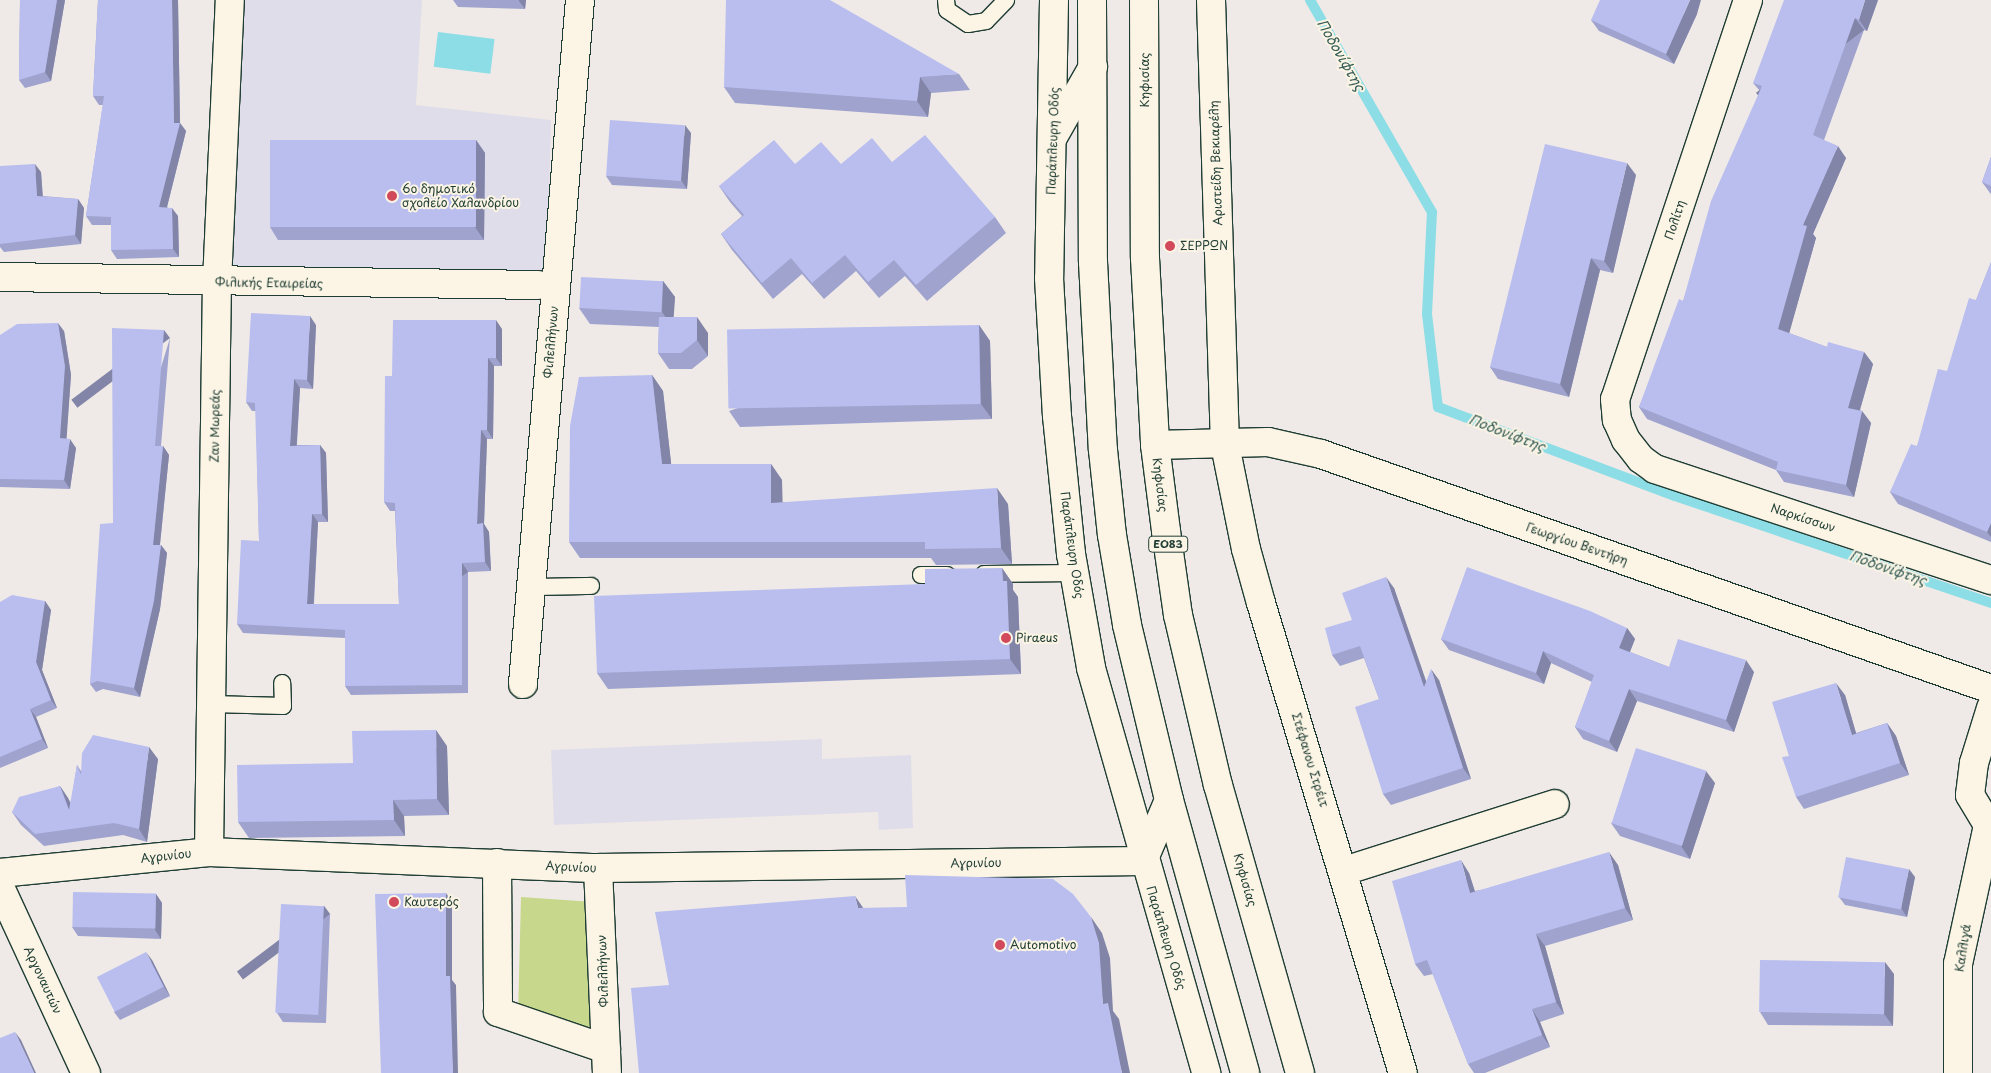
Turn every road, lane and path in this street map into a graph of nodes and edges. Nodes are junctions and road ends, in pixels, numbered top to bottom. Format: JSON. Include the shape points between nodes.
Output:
{"nodes":[{"id":1,"x":230,"y":0,"type":"edge"},
{"id":2,"x":580,"y":0,"type":"edge"},
{"id":3,"x":946,"y":0,"type":"edge"},
{"id":4,"x":1006,"y":0,"type":"edge"},
{"id":5,"x":1054,"y":0,"type":"edge"},
{"id":6,"x":1092,"y":0,"type":"edge"},
{"id":7,"x":1144,"y":0,"type":"edge"},
{"id":8,"x":1211,"y":0,"type":"edge"},
{"id":9,"x":1748,"y":0,"type":"edge"},
{"id":10,"x":1093,"y":65,"type":"junction"},
{"id":11,"x":1053,"y":137,"type":"junction"},
{"id":12,"x":0,"y":277,"type":"edge"},
{"id":13,"x":217,"y":282,"type":"junction"},
{"id":14,"x":538,"y":286,"type":"dead end"},
{"id":15,"x":1626,"y":440,"type":"joint"},
{"id":16,"x":1155,"y":446,"type":"junction"},
{"id":17,"x":1225,"y":446,"type":"junction"},
{"id":18,"x":1074,"y":573,"type":"junction"},
{"id":19,"x":921,"y":575,"type":"dead end"},
{"id":20,"x":1991,"y":580,"type":"edge"},
{"id":21,"x":591,"y":586,"type":"dead end"},
{"id":22,"x":531,"y":587,"type":"junction"},
{"id":23,"x":282,"y":683,"type":"dead end"},
{"id":24,"x":523,"y":684,"type":"dead end"},
{"id":25,"x":1991,"y":689,"type":"edge"},
{"id":26,"x":212,"y":704,"type":"junction"},
{"id":27,"x":1991,"y":708,"type":"edge"},
{"id":28,"x":1169,"y":800,"type":"junction"},
{"id":29,"x":1555,"y":804,"type":"dead end"},
{"id":30,"x":1989,"y":824,"type":"edge"},
{"id":31,"x":209,"y":852,"type":"junction"},
{"id":32,"x":1143,"y":861,"type":"junction"},
{"id":33,"x":497,"y":863,"type":"junction"},
{"id":34,"x":598,"y":868,"type":"junction"},
{"id":35,"x":1344,"y":871,"type":"junction"},
{"id":36,"x":0,"y":873,"type":"edge"},
{"id":37,"x":0,"y":888,"type":"edge"},
{"id":38,"x":606,"y":1061,"type":"edge"},
{"id":39,"x":86,"y":1073,"type":"edge"},
{"id":40,"x":1206,"y":1073,"type":"edge"},
{"id":41,"x":1246,"y":1073,"type":"edge"},
{"id":42,"x":1300,"y":1073,"type":"edge"},
{"id":43,"x":1403,"y":1073,"type":"edge"},
{"id":44,"x":1958,"y":1073,"type":"edge"}],
"edges":[{"from":1,"to":13,"type":"street","name":"Ζαν Μωρεάς"},
{"from":2,"to":22,"type":"street","name":"Φιλελλήνων"},
{"from":3,"to":4,"type":"lane","via":[[948,10],[968,24],[986,21]]},
{"from":5,"to":11,"type":"street","name":"Παράπλευρη Οδός"},
{"from":6,"to":10,"type":"street"},
{"from":7,"to":16,"type":"street","name":"Κηφισίας","number":"ΕΟ83","via":[[1145,258]]},
{"from":8,"to":17,"type":"street","name":"Αριστείδη Βεκιαρέλη"},
{"from":9,"to":15,"type":"street","name":"Πολίτη","via":[[1615,399],[1617,420]]},
{"from":10,"to":11,"type":"street"},
{"from":10,"to":28,"type":"street","via":[[1093,262],[1103,450],[1112,535],[1127,625]]},
{"from":11,"to":18,"type":"street","name":"Παράπλευρη Οδός","via":[[1049,278],[1057,416]]},
{"from":12,"to":13,"type":"street","name":"Φιλικής Εταιρείας"},
{"from":13,"to":14,"type":"street","name":"Φιλικής Εταιρείας"},
{"from":13,"to":26,"type":"street","name":"Ζαν Μωρεάς"},
{"from":15,"to":20,"type":"street","name":"Ναρκίσσων","via":[[1655,470]]},
{"from":16,"to":17,"type":"street","name":"Γεωργίου Βεντήρη"},
{"from":16,"to":42,"type":"street","name":"Κηφισίας","number":"ΕΟ83","via":[[1178,615],[1218,785]]},
{"from":17,"to":25,"type":"street","name":"Γεωργίου Βεντήρη","via":[[1268,442],[1320,454]]},
{"from":17,"to":35,"type":"street","name":"Στέφανου Στρέιτ","via":[[1254,576]]},
{"from":18,"to":19,"type":"lane"},
{"from":18,"to":32,"type":"street","name":"Παράπλευρη Οδός","via":[[1091,668]]},
{"from":21,"to":22,"type":"lane"},
{"from":22,"to":24,"type":"street","name":"Φιλελλήνων"},
{"from":23,"to":26,"type":"lane","via":[[282,706]]},
{"from":26,"to":31,"type":"street","name":"Ζαν Μωρεάς"},
{"from":27,"to":30,"type":"street","name":"Καλλιγά","via":[[1974,763],[1970,795]]},
{"from":28,"to":32,"type":"street"},
{"from":28,"to":41,"type":"street"},
{"from":29,"to":35,"type":"street"},
{"from":30,"to":44,"type":"street","name":"Καλλιγά","via":[[1958,964]]},
{"from":31,"to":33,"type":"street","name":"Αγρινίου"},
{"from":31,"to":36,"type":"street","name":"Αγρινίου"},
{"from":32,"to":34,"type":"street","name":"Αγρινίου"},
{"from":32,"to":40,"type":"street","name":"Παράπλευρη Οδός"},
{"from":33,"to":34,"type":"street","name":"Αγρινίου"},
{"from":33,"to":38,"type":"street","via":[[498,1012]]},
{"from":34,"to":38,"type":"street","name":"Φιλελλήνων"},
{"from":35,"to":43,"type":"street","name":"Στέφανου Στρέιτ"},
{"from":37,"to":39,"type":"street","name":"Αργοναυτών"}]}
